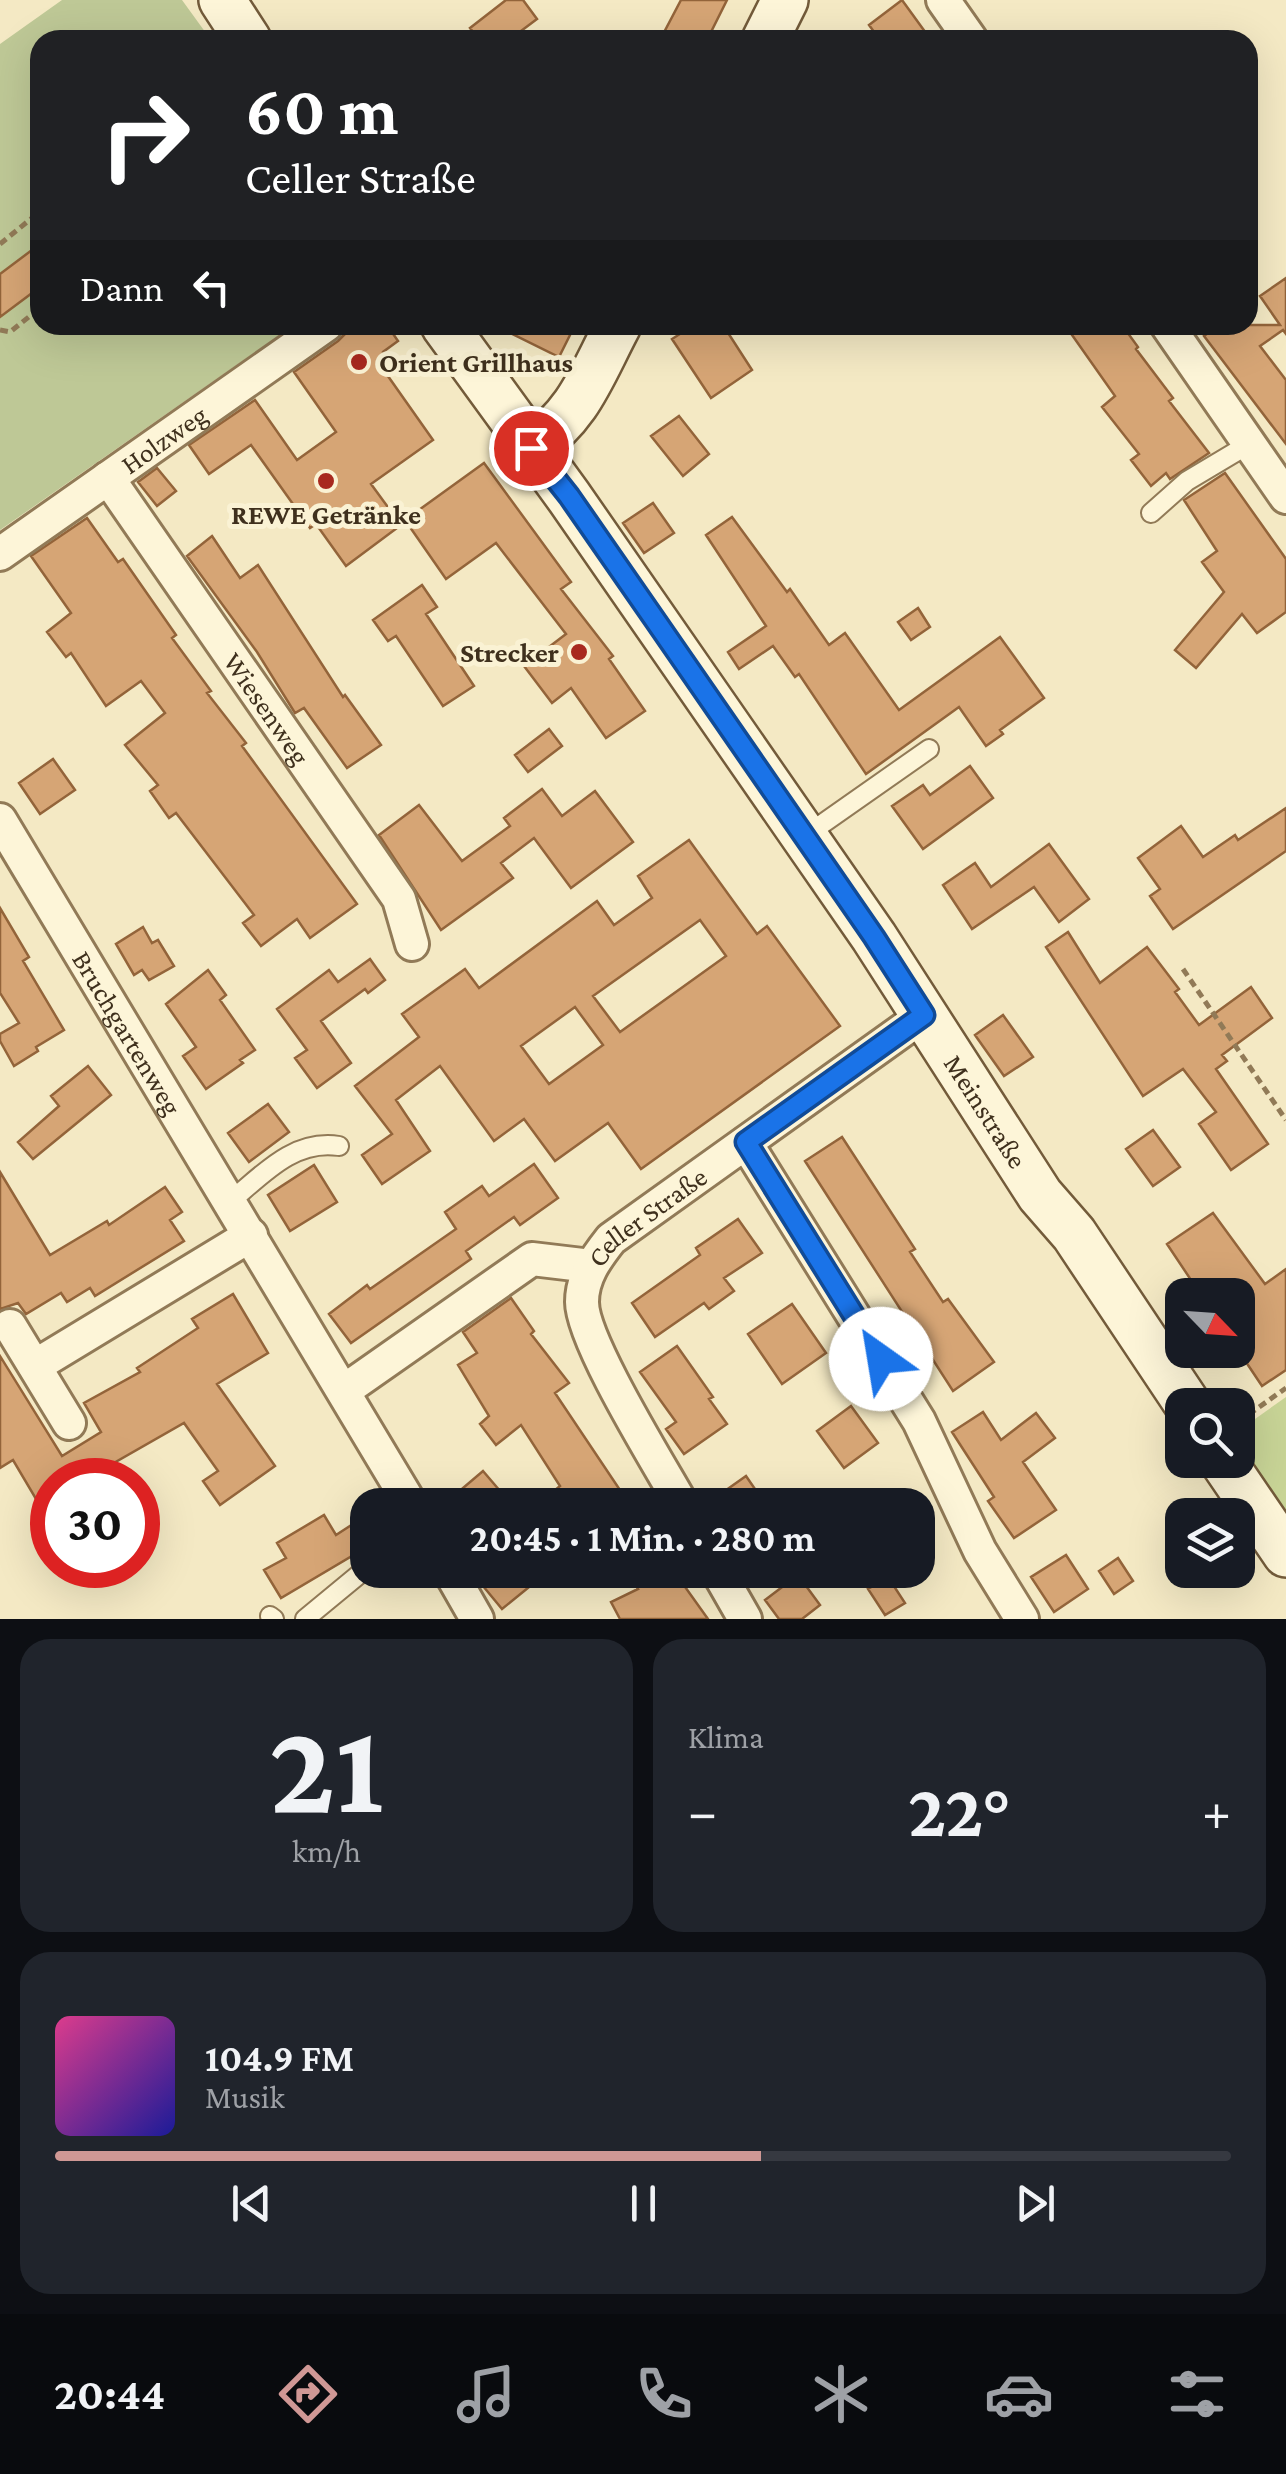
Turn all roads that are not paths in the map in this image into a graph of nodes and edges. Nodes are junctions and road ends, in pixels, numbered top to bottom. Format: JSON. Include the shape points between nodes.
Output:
{"nodes":[{"id":1,"x":222,"y":0,"type":"edge"},
{"id":2,"x":785,"y":0,"type":"edge"},
{"id":3,"x":943,"y":0,"type":"edge"},
{"id":4,"x":242,"y":30,"type":"edge"},
{"id":5,"x":769,"y":30,"type":"edge"},
{"id":6,"x":964,"y":30,"type":"edge"},
{"id":7,"x":312,"y":335,"type":"edge"},
{"id":8,"x":451,"y":335,"type":"edge"},
{"id":9,"x":613,"y":335,"type":"edge"},
{"id":10,"x":1174,"y":335,"type":"edge"},
{"id":11,"x":1249,"y":444,"type":"junction"},
{"id":12,"x":531,"y":448,"type":"junction"},
{"id":13,"x":108,"y":478,"type":"junction"},
{"id":14,"x":1286,"y":497,"type":"edge"},
{"id":15,"x":1151,"y":513,"type":"dead end"},
{"id":16,"x":0,"y":554,"type":"edge"},
{"id":17,"x":929,"y":748,"type":"dead end"},
{"id":18,"x":2,"y":826,"type":"edge"},
{"id":19,"x":804,"y":836,"type":"junction"},
{"id":20,"x":412,"y":944,"type":"dead end"},
{"id":21,"x":924,"y":1015,"type":"junction"},
{"id":22,"x":746,"y":1142,"type":"junction"},
{"id":23,"x":339,"y":1146,"type":"dead end"},
{"id":24,"x":231,"y":1201,"type":"junction"},
{"id":25,"x":251,"y":1235,"type":"junction"},
{"id":26,"x":590,"y":1266,"type":"junction"},
{"id":27,"x":10,"y":1326,"type":"dead end"},
{"id":28,"x":35,"y":1366,"type":"junction"},
{"id":29,"x":1177,"y":1388,"type":"edge"},
{"id":30,"x":345,"y":1390,"type":"junction"},
{"id":31,"x":68,"y":1423,"type":"dead end"},
{"id":32,"x":1234,"y":1478,"type":"edge"},
{"id":33,"x":401,"y":1488,"type":"edge"},
{"id":34,"x":673,"y":1488,"type":"edge"},
{"id":35,"x":1286,"y":1554,"type":"edge"},
{"id":36,"x":350,"y":1582,"type":"edge"},
{"id":37,"x":459,"y":1588,"type":"edge"},
{"id":38,"x":727,"y":1588,"type":"edge"},
{"id":39,"x":305,"y":1619,"type":"edge"},
{"id":40,"x":477,"y":1619,"type":"edge"},
{"id":41,"x":745,"y":1619,"type":"edge"},
{"id":42,"x":1022,"y":1619,"type":"edge"}],
"edges":[{"from":1,"to":4,"type":"street"},
{"from":2,"to":5,"type":"street"},
{"from":3,"to":6,"type":"street"},
{"from":7,"to":13,"type":"street","name":"Holzweg"},
{"from":8,"to":12,"type":"street","name":"Meinstraße"},
{"from":9,"to":12,"type":"street","via":[[574,411]]},
{"from":10,"to":11,"type":"street"},
{"from":11,"to":14,"type":"street"},
{"from":11,"to":15,"type":"lane","via":[[1187,481]]},
{"from":12,"to":19,"type":"street","name":"Meinstraße"},
{"from":13,"to":16,"type":"street","name":"Holzweg"},
{"from":13,"to":20,"type":"street","name":"Wiesenweg","via":[[398,899]]},
{"from":17,"to":19,"type":"lane"},
{"from":18,"to":24,"type":"street","name":"Bruchgartenweg"},
{"from":19,"to":21,"type":"street","name":"Meinstraße"},
{"from":21,"to":22,"type":"street","name":"Celler Straße"},
{"from":21,"to":29,"type":"street","name":"Meinstraße"},
{"from":22,"to":26,"type":"street","name":"Celler Straße","via":[[611,1239]]},
{"from":22,"to":42,"type":"street","via":[[919,1421],[980,1551]]},
{"from":23,"to":24,"type":"lane","via":[[304,1146]]},
{"from":24,"to":25,"type":"street","name":"Bruchgartenweg"},
{"from":25,"to":28,"type":"street"},
{"from":25,"to":30,"type":"street","name":"Bruchgartenweg"},
{"from":26,"to":30,"type":"street","via":[[532,1259]]},
{"from":26,"to":34,"type":"street","name":"Celler Straße","via":[[582,1292],[587,1331]]},
{"from":27,"to":28,"type":"street"},
{"from":28,"to":31,"type":"street"},
{"from":30,"to":33,"type":"street","name":"Bruchgartenweg"},
{"from":32,"to":35,"type":"street"},
{"from":36,"to":39,"type":"lane"},
{"from":37,"to":40,"type":"street"},
{"from":38,"to":41,"type":"street"}]}
